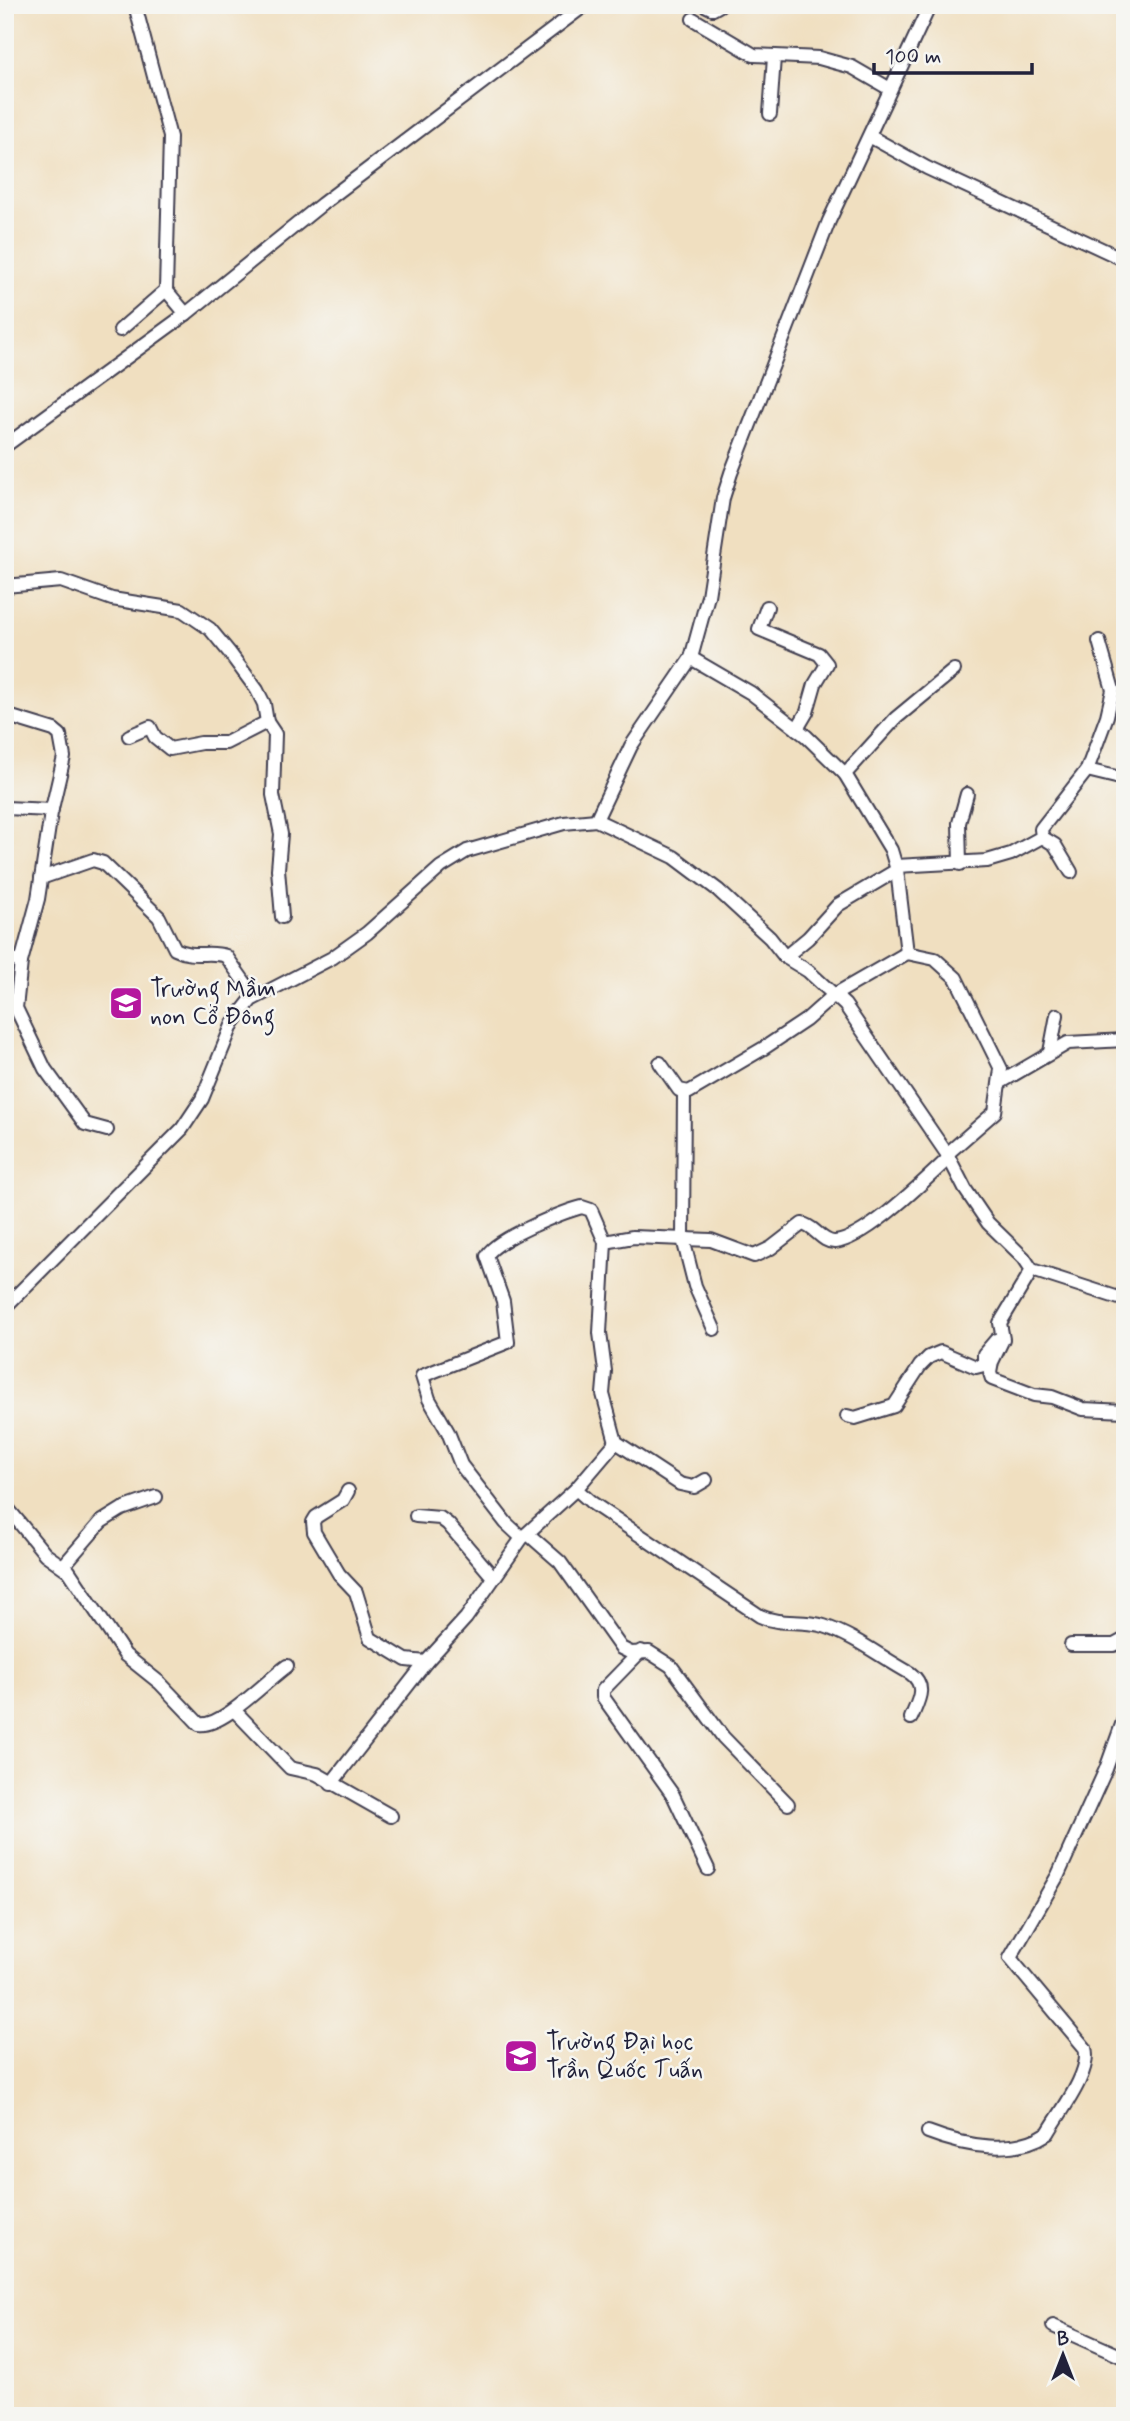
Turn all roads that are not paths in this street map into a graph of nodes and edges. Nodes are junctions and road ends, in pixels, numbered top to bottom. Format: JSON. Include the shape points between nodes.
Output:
{"nodes":[{"id":1,"x":135,"y":5,"type":"edge"},
{"id":2,"x":585,"y":5,"type":"edge"},
{"id":3,"x":705,"y":5,"type":"edge"},
{"id":4,"x":720,"y":5,"type":"edge"},
{"id":5,"x":930,"y":5,"type":"edge"},
{"id":6,"x":693,"y":19,"type":"dead end"},
{"id":7,"x":774,"y":57,"type":"junction"},
{"id":8,"x":890,"y":89,"type":"junction"},
{"id":9,"x":770,"y":114,"type":"dead end"},
{"id":10,"x":871,"y":136,"type":"junction"},
{"id":11,"x":1125,"y":260,"type":"edge"},
{"id":12,"x":166,"y":290,"type":"junction"},
{"id":13,"x":186,"y":314,"type":"junction"},
{"id":14,"x":120,"y":330,"type":"dead end"},
{"id":15,"x":5,"y":446,"type":"edge"},
{"id":16,"x":5,"y":586,"type":"edge"},
{"id":17,"x":767,"y":607,"type":"dead end"},
{"id":18,"x":1099,"y":640,"type":"dead end"},
{"id":19,"x":691,"y":658,"type":"junction"},
{"id":20,"x":954,"y":670,"type":"dead end"},
{"id":21,"x":5,"y":715,"type":"edge"},
{"id":22,"x":267,"y":722,"type":"junction"},
{"id":23,"x":797,"y":729,"type":"junction"},
{"id":24,"x":130,"y":736,"type":"dead end"},
{"id":25,"x":1087,"y":770,"type":"junction"},
{"id":26,"x":845,"y":774,"type":"junction"},
{"id":27,"x":1125,"y":783,"type":"edge"},
{"id":28,"x":967,"y":793,"type":"dead end"},
{"id":29,"x":5,"y":808,"type":"edge"},
{"id":30,"x":52,"y":810,"type":"junction"},
{"id":31,"x":596,"y":820,"type":"junction"},
{"id":32,"x":1042,"y":837,"type":"junction"},
{"id":33,"x":960,"y":864,"type":"junction"},
{"id":34,"x":897,"y":868,"type":"junction"},
{"id":35,"x":1071,"y":872,"type":"dead end"},
{"id":36,"x":41,"y":877,"type":"junction"},
{"id":37,"x":282,"y":917,"type":"dead end"},
{"id":38,"x":907,"y":953,"type":"junction"},
{"id":39,"x":5,"y":957,"type":"edge"},
{"id":40,"x":785,"y":957,"type":"junction"},
{"id":41,"x":21,"y":962,"type":"junction"},
{"id":42,"x":834,"y":995,"type":"junction"},
{"id":43,"x":255,"y":997,"type":"junction"},
{"id":44,"x":11,"y":1012,"type":"edge"},
{"id":45,"x":1057,"y":1015,"type":"dead end"},
{"id":46,"x":1125,"y":1040,"type":"edge"},
{"id":47,"x":1050,"y":1052,"type":"junction"},
{"id":48,"x":660,"y":1063,"type":"dead end"},
{"id":49,"x":1001,"y":1082,"type":"junction"},
{"id":50,"x":684,"y":1092,"type":"junction"},
{"id":51,"x":107,"y":1130,"type":"dead end"},
{"id":52,"x":948,"y":1156,"type":"junction"},
{"id":53,"x":683,"y":1239,"type":"junction"},
{"id":54,"x":606,"y":1242,"type":"junction"},
{"id":55,"x":1032,"y":1270,"type":"junction"},
{"id":56,"x":1125,"y":1300,"type":"edge"},
{"id":57,"x":5,"y":1307,"type":"edge"},
{"id":58,"x":714,"y":1329,"type":"dead end"},
{"id":59,"x":1000,"y":1333,"type":"junction"},
{"id":60,"x":1125,"y":1411,"type":"edge"},
{"id":61,"x":847,"y":1416,"type":"dead end"},
{"id":62,"x":616,"y":1442,"type":"junction"},
{"id":63,"x":706,"y":1480,"type":"dead end"},
{"id":64,"x":576,"y":1489,"type":"junction"},
{"id":65,"x":348,"y":1491,"type":"dead end"},
{"id":66,"x":156,"y":1497,"type":"dead end"},
{"id":67,"x":5,"y":1505,"type":"edge"},
{"id":68,"x":416,"y":1516,"type":"dead end"},
{"id":69,"x":525,"y":1536,"type":"junction"},
{"id":70,"x":64,"y":1565,"type":"junction"},
{"id":71,"x":493,"y":1577,"type":"junction"},
{"id":72,"x":1125,"y":1639,"type":"edge"},
{"id":73,"x":1071,"y":1645,"type":"dead end"},
{"id":74,"x":641,"y":1651,"type":"junction"},
{"id":75,"x":426,"y":1662,"type":"junction"},
{"id":76,"x":287,"y":1666,"type":"dead end"},
{"id":77,"x":235,"y":1711,"type":"junction"},
{"id":78,"x":1125,"y":1716,"type":"edge"},
{"id":79,"x":911,"y":1718,"type":"dead end"},
{"id":80,"x":331,"y":1784,"type":"junction"},
{"id":81,"x":788,"y":1804,"type":"dead end"},
{"id":82,"x":391,"y":1816,"type":"dead end"},
{"id":83,"x":708,"y":1870,"type":"dead end"},
{"id":84,"x":928,"y":2132,"type":"dead end"},
{"id":85,"x":1053,"y":2326,"type":"dead end"},
{"id":86,"x":1125,"y":2358,"type":"edge"}],
"edges":[{"from":1,"to":12,"type":"street","via":[[170,137]]},
{"from":2,"to":13,"type":"street","via":[[322,204]]},
{"from":3,"to":4,"type":"street","via":[[713,9]]},
{"from":5,"to":8,"type":"street"},
{"from":6,"to":7,"type":"street","via":[[754,55]]},
{"from":7,"to":8,"type":"street","via":[[819,58],[844,65]]},
{"from":7,"to":9,"type":"street"},
{"from":8,"to":10,"type":"street"},
{"from":10,"to":11,"type":"street","via":[[927,168]]},
{"from":10,"to":19,"type":"street","via":[[829,221],[731,472],[708,596]]},
{"from":12,"to":13,"type":"street"},
{"from":12,"to":14,"type":"street"},
{"from":13,"to":15,"type":"street"},
{"from":16,"to":22,"type":"street","via":[[61,581],[112,599],[182,610],[210,629],[229,652],[257,690]]},
{"from":17,"to":23,"type":"street","via":[[760,630],[819,654],[827,664]]},
{"from":18,"to":25,"type":"street","via":[[1113,690]]},
{"from":19,"to":23,"type":"street"},
{"from":19,"to":31,"type":"street","via":[[631,746]]},
{"from":20,"to":26,"type":"street","via":[[896,718]]},
{"from":21,"to":30,"type":"street","via":[[47,726],[60,736],[64,757]]},
{"from":22,"to":24,"type":"street","via":[[226,743],[170,748],[150,727]]},
{"from":22,"to":37,"type":"street","via":[[275,734],[273,794],[281,834]]},
{"from":23,"to":26,"type":"street"},
{"from":25,"to":27,"type":"street"},
{"from":25,"to":32,"type":"street","via":[[1041,829]]},
{"from":26,"to":34,"type":"street"},
{"from":28,"to":33,"type":"street","via":[[959,824]]},
{"from":29,"to":30,"type":"street"},
{"from":30,"to":36,"type":"street"},
{"from":31,"to":40,"type":"street","via":[[674,858],[718,890]]},
{"from":31,"to":43,"type":"street","via":[[564,823],[467,851],[441,867],[332,958]]},
{"from":32,"to":33,"type":"street","via":[[1011,854]]},
{"from":32,"to":35,"type":"street","via":[[1055,845]]},
{"from":33,"to":34,"type":"street","via":[[914,863]]},
{"from":34,"to":38,"type":"street"},
{"from":34,"to":40,"type":"street","via":[[838,905]]},
{"from":36,"to":41,"type":"street"},
{"from":36,"to":43,"type":"street","via":[[93,860],[103,863],[159,916],[175,949],[199,957],[226,956]]},
{"from":38,"to":42,"type":"street"},
{"from":38,"to":49,"type":"street","via":[[935,959],[957,978],[1001,1069]]},
{"from":39,"to":41,"type":"street"},
{"from":40,"to":42,"type":"street"},
{"from":41,"to":44,"type":"street"},
{"from":42,"to":50,"type":"street","via":[[764,1048]]},
{"from":42,"to":52,"type":"street"},
{"from":43,"to":57,"type":"street","via":[[233,1023],[202,1099],[182,1129]]},
{"from":44,"to":51,"type":"street","via":[[59,1092],[85,1124]]},
{"from":45,"to":47,"type":"street"},
{"from":46,"to":47,"type":"street","via":[[1081,1040]]},
{"from":47,"to":49,"type":"street"},
{"from":48,"to":50,"type":"street"},
{"from":49,"to":52,"type":"street","via":[[995,1112]]},
{"from":50,"to":53,"type":"street"},
{"from":52,"to":53,"type":"street","via":[[888,1214],[838,1241],[828,1240],[805,1224],[754,1256],[714,1240]]},
{"from":52,"to":55,"type":"street","via":[[988,1223]]},
{"from":53,"to":54,"type":"street","via":[[633,1237]]},
{"from":53,"to":58,"type":"street","via":[[695,1286]]},
{"from":54,"to":62,"type":"street","via":[[600,1333],[603,1394]]},
{"from":54,"to":69,"type":"street","via":[[591,1210],[582,1207],[490,1249],[487,1256],[503,1301],[508,1342],[422,1376],[460,1465],[506,1523]]},
{"from":55,"to":56,"type":"street"},
{"from":55,"to":59,"type":"street","via":[[1000,1323]]},
{"from":59,"to":60,"type":"street","via":[[1003,1339],[992,1362],[992,1379],[1083,1409]]},
{"from":59,"to":61,"type":"street","via":[[984,1354],[984,1365],[976,1367],[941,1352],[920,1366],[894,1406],[855,1418]]},
{"from":62,"to":63,"type":"street","via":[[680,1484],[694,1487]]},
{"from":62,"to":64,"type":"street"},
{"from":64,"to":69,"type":"street"},
{"from":64,"to":79,"type":"street","via":[[760,1616],[842,1632],[918,1678],[921,1688]]},
{"from":65,"to":75,"type":"street","via":[[343,1500],[316,1517],[314,1532],[339,1574],[356,1592],[370,1638],[406,1660]]},
{"from":66,"to":70,"type":"street","via":[[122,1508],[101,1522]]},
{"from":67,"to":70,"type":"street","via":[[45,1553]]},
{"from":68,"to":71,"type":"street","via":[[440,1518],[448,1524]]},
{"from":69,"to":71,"type":"street"},
{"from":69,"to":74,"type":"street","via":[[560,1562],[621,1648]]},
{"from":70,"to":77,"type":"street","via":[[125,1655],[160,1683],[195,1721],[209,1724]]},
{"from":71,"to":75,"type":"street","via":[[466,1618]]},
{"from":72,"to":73,"type":"street","via":[[1115,1645]]},
{"from":74,"to":81,"type":"street","via":[[671,1665],[723,1737]]},
{"from":74,"to":83,"type":"street","via":[[603,1690],[603,1698],[673,1795]]},
{"from":75,"to":80,"type":"street"},
{"from":76,"to":77,"type":"street"},
{"from":77,"to":80,"type":"street","via":[[290,1768],[317,1774]]},
{"from":78,"to":84,"type":"street","via":[[1058,1875],[1010,1958],[1085,2048],[1087,2063],[1075,2091],[1048,2133],[1022,2143],[982,2146]]},
{"from":80,"to":82,"type":"street"},
{"from":85,"to":86,"type":"street"}]}
